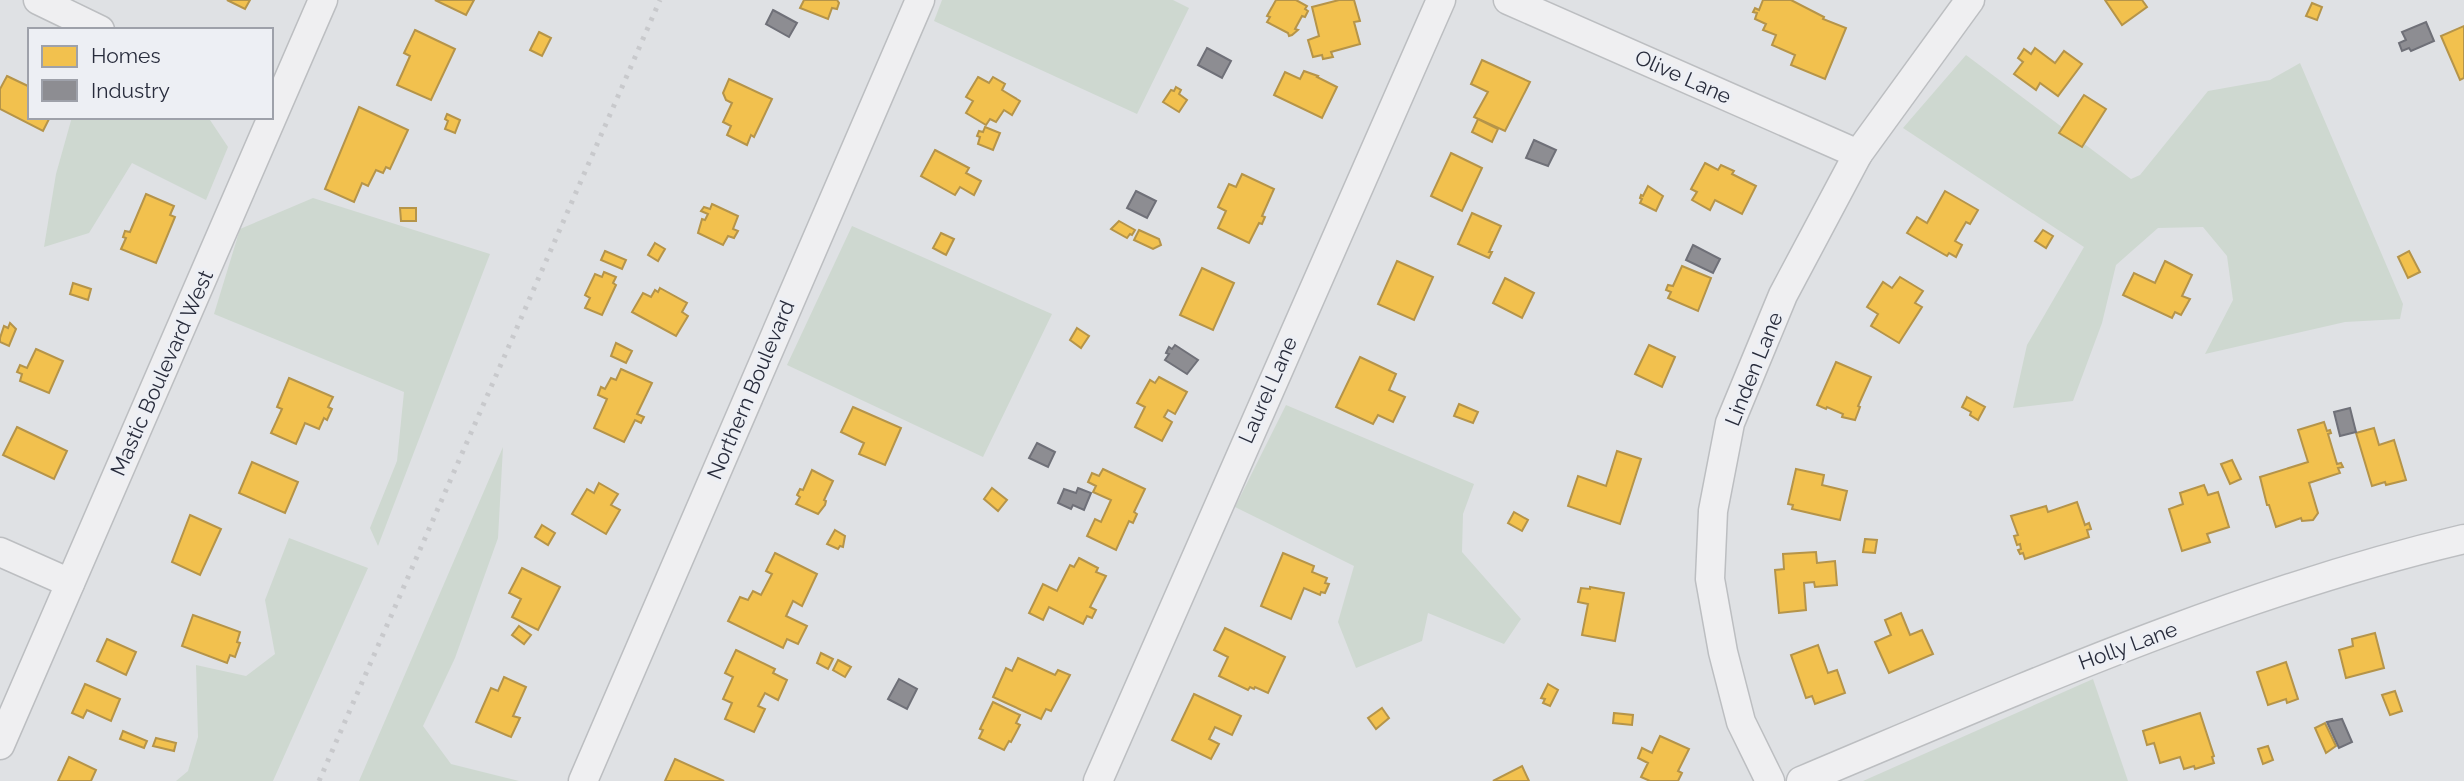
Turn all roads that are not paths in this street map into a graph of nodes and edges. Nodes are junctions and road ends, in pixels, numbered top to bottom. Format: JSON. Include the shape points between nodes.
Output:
{"nodes":[{"id":1,"x":38,"y":0,"type":"edge"},
{"id":2,"x":323,"y":0,"type":"edge"},
{"id":3,"x":920,"y":0,"type":"edge"},
{"id":4,"x":1441,"y":0,"type":"edge"},
{"id":5,"x":1508,"y":0,"type":"edge"},
{"id":6,"x":1970,"y":0,"type":"edge"},
{"id":7,"x":96,"y":28,"type":"edge"},
{"id":8,"x":273,"y":114,"type":"edge"},
{"id":9,"x":271,"y":119,"type":"edge"},
{"id":10,"x":1858,"y":154,"type":"junction"},
{"id":11,"x":2464,"y":539,"type":"edge"},
{"id":12,"x":0,"y":552,"type":"edge"},
{"id":13,"x":70,"y":583,"type":"junction"},
{"id":14,"x":0,"y":745,"type":"edge"},
{"id":15,"x":583,"y":781,"type":"edge"},
{"id":16,"x":1098,"y":781,"type":"edge"},
{"id":17,"x":1770,"y":781,"type":"edge"},
{"id":18,"x":1801,"y":781,"type":"edge"}],
"edges":[{"from":1,"to":7,"type":"street"},
{"from":2,"to":8,"type":"street","name":"Mastic Boulevard West"},
{"from":3,"to":15,"type":"street","name":"Northern Boulevard"},
{"from":4,"to":16,"type":"street","name":"Laurel Lane"},
{"from":5,"to":10,"type":"street","name":"Olive Lane"},
{"from":6,"to":10,"type":"street","name":"Linden Lane"},
{"from":9,"to":13,"type":"street","name":"Mastic Boulevard West"},
{"from":10,"to":17,"type":"street","name":"Linden Lane","via":[[1783,295],[1730,423],[1713,511],[1710,579],[1723,652],[1741,722]]},
{"from":11,"to":18,"type":"street","name":"Holly Lane","via":[[2288,589],[2093,657]]},
{"from":12,"to":13,"type":"street"},
{"from":13,"to":14,"type":"street","name":"Mastic Boulevard West"}]}
